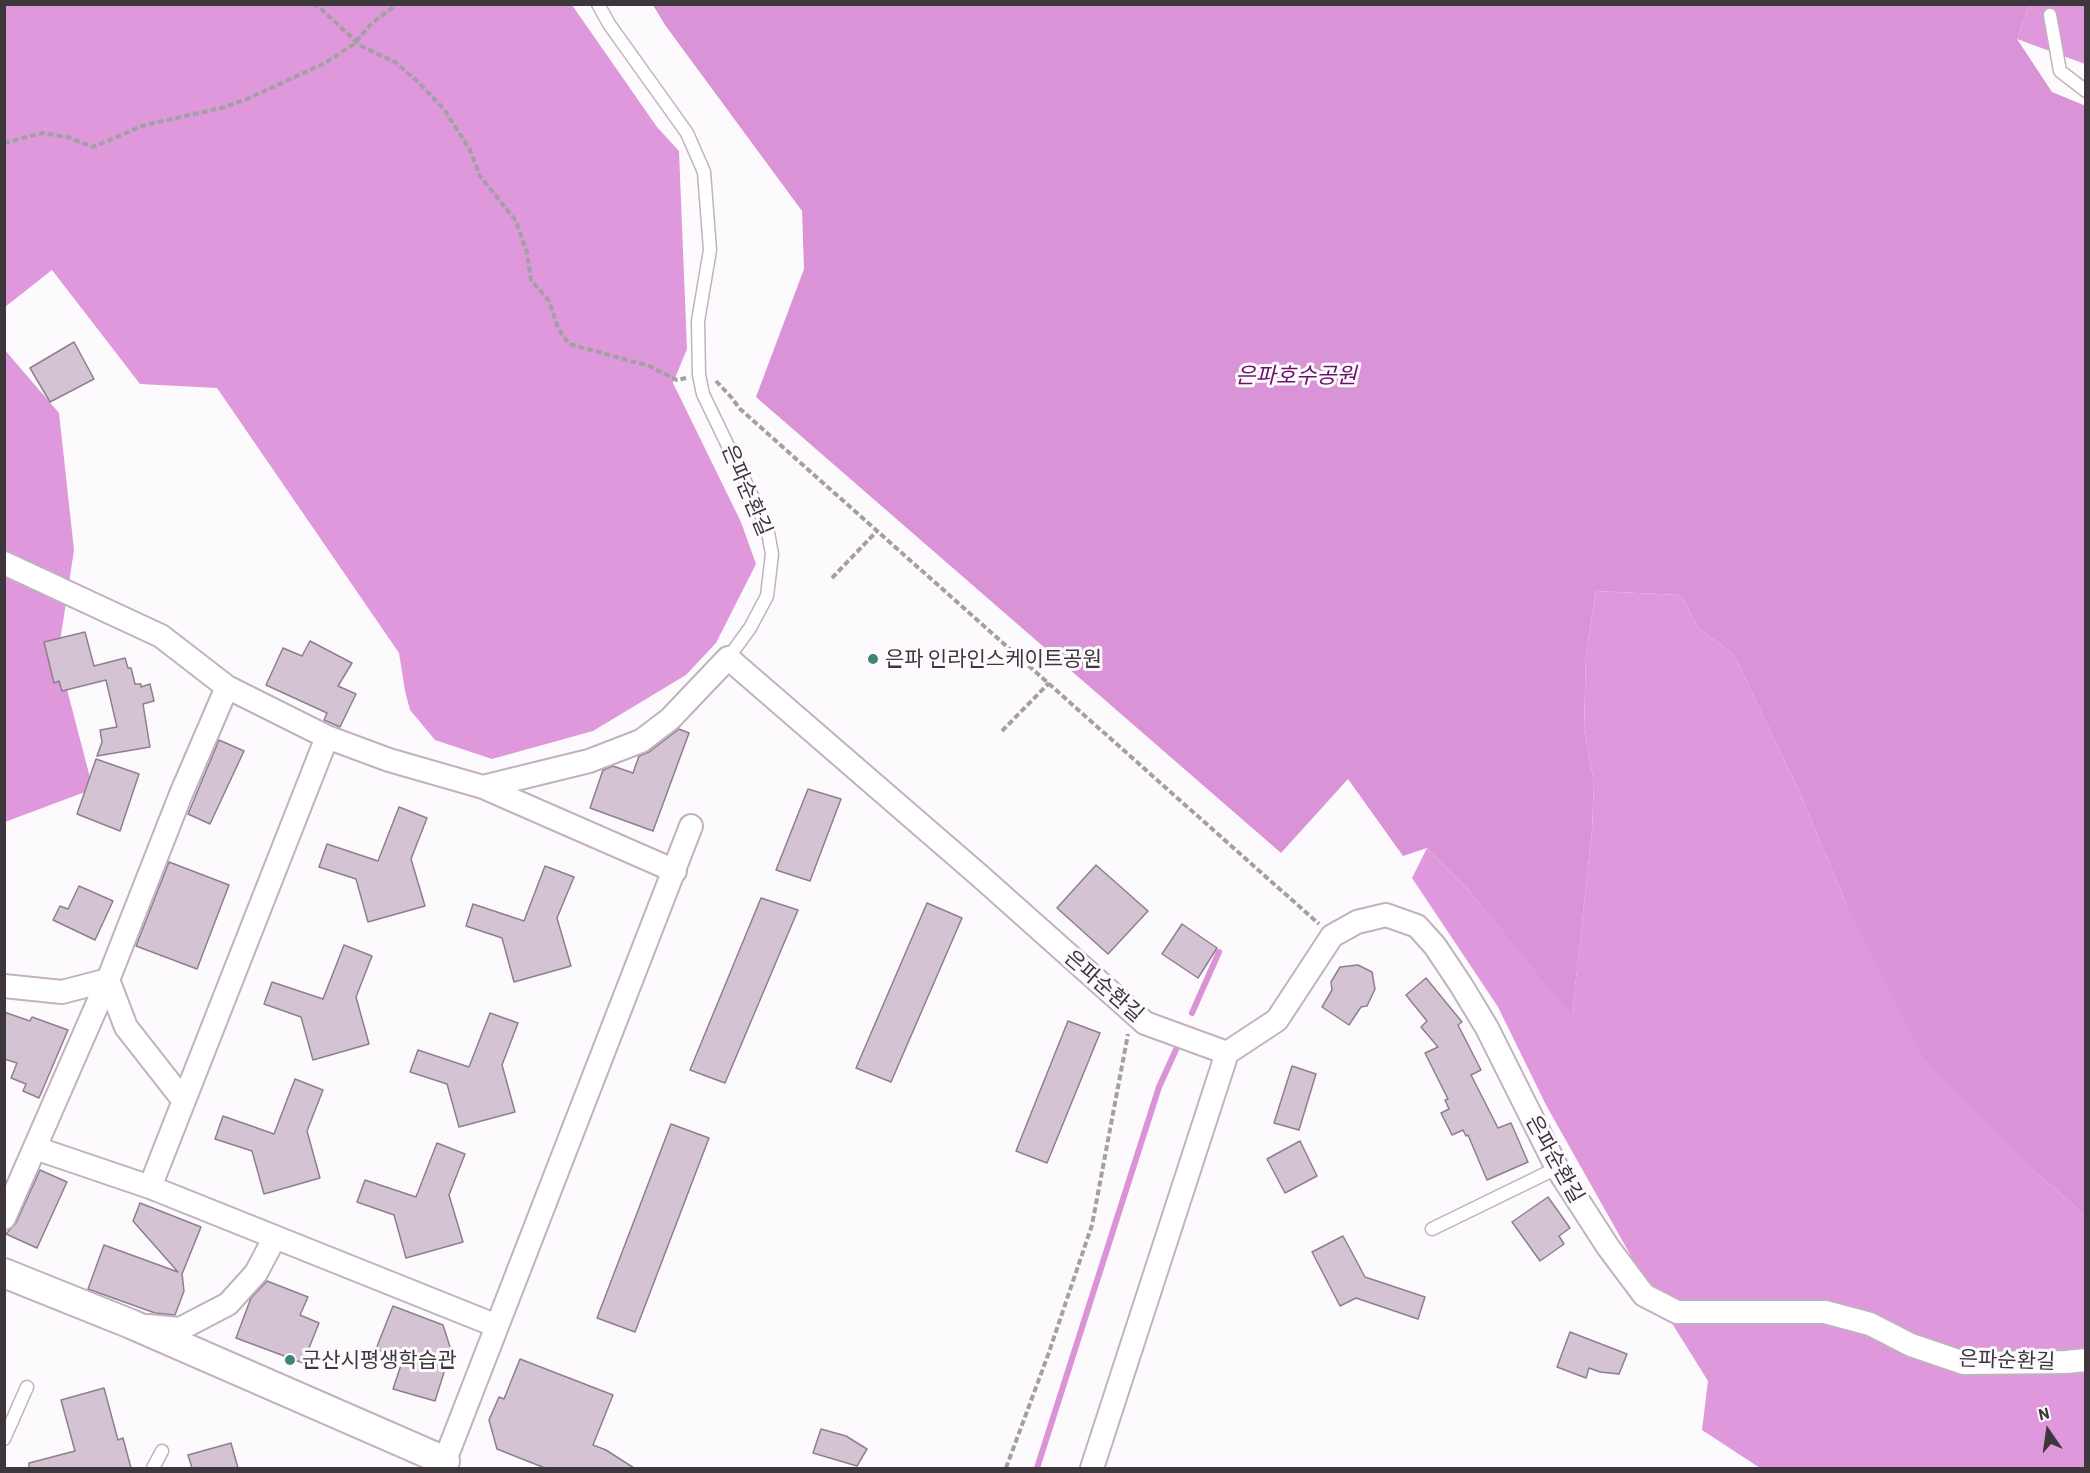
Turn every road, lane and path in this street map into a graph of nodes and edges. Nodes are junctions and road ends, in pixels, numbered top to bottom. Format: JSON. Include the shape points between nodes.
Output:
{"nodes":[{"id":1,"x":313,"y":4,"type":"edge"},
{"id":2,"x":397,"y":4,"type":"edge"},
{"id":3,"x":598,"y":4,"type":"edge"},
{"id":4,"x":2050,"y":15,"type":"dead end"},
{"id":5,"x":356,"y":41,"type":"junction"},
{"id":6,"x":2085,"y":91,"type":"edge"},
{"id":7,"x":4,"y":143,"type":"edge"},
{"id":8,"x":698,"y":369,"type":"junction"},
{"id":9,"x":877,"y":531,"type":"junction"},
{"id":10,"x":4,"y":563,"type":"edge"},
{"id":11,"x":831,"y":578,"type":"dead end"},
{"id":12,"x":728,"y":658,"type":"junction"},
{"id":13,"x":1050,"y":683,"type":"junction"},
{"id":14,"x":227,"y":687,"type":"junction"},
{"id":15,"x":1002,"y":731,"type":"dead end"},
{"id":16,"x":327,"y":737,"type":"junction"},
{"id":17,"x":483,"y":788,"type":"junction"},
{"id":18,"x":691,"y":826,"type":"dead end"},
{"id":19,"x":675,"y":871,"type":"junction"},
{"id":20,"x":1332,"y":936,"type":"junction"},
{"id":21,"x":108,"y":980,"type":"junction"},
{"id":22,"x":4,"y":986,"type":"edge"},
{"id":23,"x":1132,"y":1011,"type":"junction"},
{"id":24,"x":1227,"y":1053,"type":"junction"},
{"id":25,"x":184,"y":1101,"type":"junction"},
{"id":26,"x":35,"y":1148,"type":"junction"},
{"id":27,"x":1557,"y":1168,"type":"junction"},
{"id":28,"x":150,"y":1187,"type":"junction"},
{"id":29,"x":4,"y":1218,"type":"edge"},
{"id":30,"x":1432,"y":1229,"type":"dead end"},
{"id":31,"x":275,"y":1237,"type":"junction"},
{"id":32,"x":4,"y":1273,"type":"edge"},
{"id":33,"x":131,"y":1324,"type":"junction"},
{"id":34,"x":497,"y":1326,"type":"junction"},
{"id":35,"x":2085,"y":1360,"type":"edge"},
{"id":36,"x":27,"y":1387,"type":"dead end"},
{"id":37,"x":4,"y":1439,"type":"edge"},
{"id":38,"x":162,"y":1451,"type":"dead end"},
{"id":39,"x":450,"y":1466,"type":"edge"},
{"id":40,"x":153,"y":1468,"type":"edge"},
{"id":41,"x":1006,"y":1468,"type":"edge"},
{"id":42,"x":1092,"y":1468,"type":"edge"}],
"edges":[{"from":1,"to":5,"type":"path"},
{"from":2,"to":5,"type":"path"},
{"from":3,"to":8,"type":"lane","name":"은파순환길","via":[[687,133],[704,172],[710,250],[698,321]]},
{"from":4,"to":6,"type":"lane","via":[[2060,71]]},
{"from":5,"to":7,"type":"path","via":[[325,63],[245,100],[145,125],[93,147],[68,137],[42,133]]},
{"from":5,"to":8,"type":"path","via":[[395,62],[444,109],[470,150],[480,176],[516,221],[531,280],[549,301],[558,328],[569,344],[649,366],[677,380]]},
{"from":8,"to":9,"type":"path"},
{"from":8,"to":12,"type":"lane","name":"은파순환길","via":[[703,394],[767,527],[772,554],[767,596]]},
{"from":9,"to":11,"type":"path"},
{"from":9,"to":13,"type":"path"},
{"from":10,"to":14,"type":"street","via":[[161,636]]},
{"from":12,"to":17,"type":"street","via":[[670,718],[641,741],[589,761]]},
{"from":12,"to":23,"type":"street","name":"은파순환길"},
{"from":13,"to":15,"type":"path"},
{"from":13,"to":20,"type":"path"},
{"from":14,"to":16,"type":"street"},
{"from":14,"to":21,"type":"street"},
{"from":16,"to":17,"type":"street"},
{"from":16,"to":25,"type":"street"},
{"from":17,"to":19,"type":"street"},
{"from":18,"to":19,"type":"street"},
{"from":19,"to":34,"type":"street"},
{"from":20,"to":24,"type":"street","name":"은파순환길","via":[[1277,1020]]},
{"from":20,"to":27,"type":"street","name":"은파순환길","via":[[1357,922],[1386,915],[1417,927],[1441,956],[1487,1028]]},
{"from":21,"to":22,"type":"street","via":[[63,992]]},
{"from":21,"to":25,"type":"street","via":[[126,1027]]},
{"from":21,"to":26,"type":"street"},
{"from":23,"to":24,"type":"street","name":"은파순환길","via":[[1145,1023]]},
{"from":23,"to":41,"type":"path","via":[[1092,1225]]},
{"from":24,"to":42,"type":"street"},
{"from":25,"to":28,"type":"street"},
{"from":26,"to":28,"type":"street"},
{"from":26,"to":29,"type":"street"},
{"from":27,"to":30,"type":"lane"},
{"from":27,"to":35,"type":"street","name":"은파순환길","via":[[1644,1295],[1677,1312],[1825,1312],[1870,1324],[1911,1345],[1964,1363]]},
{"from":28,"to":31,"type":"street"},
{"from":31,"to":33,"type":"street","via":[[256,1273],[228,1304],[180,1329]]},
{"from":31,"to":34,"type":"street"},
{"from":32,"to":33,"type":"street"},
{"from":33,"to":39,"type":"street"},
{"from":34,"to":39,"type":"street"},
{"from":36,"to":37,"type":"lane"},
{"from":38,"to":40,"type":"lane"}]}
